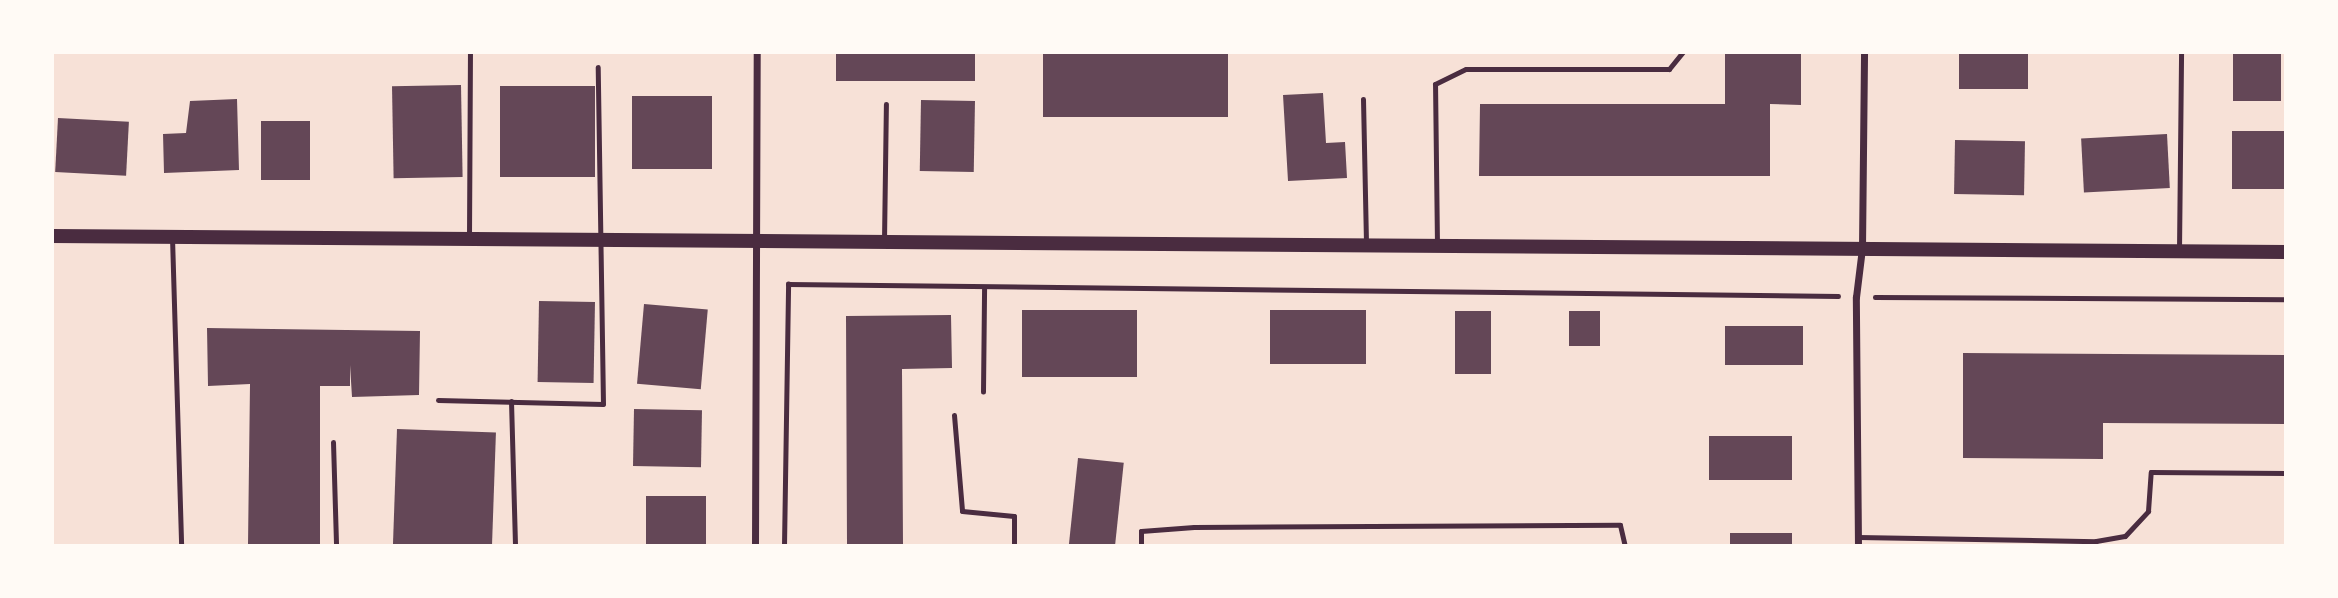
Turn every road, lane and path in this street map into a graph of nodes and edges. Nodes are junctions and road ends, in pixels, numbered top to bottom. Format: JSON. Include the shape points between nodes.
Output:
{"nodes":[{"id":1,"x":470,"y":52,"type":"edge"},
{"id":2,"x":757,"y":52,"type":"edge"},
{"id":3,"x":1683,"y":52,"type":"edge"},
{"id":4,"x":1864,"y":52,"type":"edge"},
{"id":5,"x":2181,"y":52,"type":"edge"},
{"id":6,"x":598,"y":67,"type":"dead end"},
{"id":7,"x":1363,"y":99,"type":"dead end"},
{"id":8,"x":886,"y":104,"type":"dead end"},
{"id":9,"x":52,"y":236,"type":"edge"},
{"id":10,"x":172,"y":236,"type":"junction"},
{"id":11,"x":469,"y":238,"type":"junction"},
{"id":12,"x":602,"y":238,"type":"junction"},
{"id":13,"x":758,"y":241,"type":"junction"},
{"id":14,"x":884,"y":241,"type":"junction"},
{"id":15,"x":1366,"y":245,"type":"junction"},
{"id":16,"x":1437,"y":245,"type":"junction"},
{"id":17,"x":1862,"y":248,"type":"junction"},
{"id":18,"x":2179,"y":251,"type":"junction"},
{"id":19,"x":2286,"y":252,"type":"edge"},
{"id":20,"x":984,"y":288,"type":"junction"},
{"id":21,"x":1856,"y":297,"type":"junction"},
{"id":22,"x":2286,"y":299,"type":"edge"},
{"id":23,"x":984,"y":393,"type":"dead end"},
{"id":24,"x":438,"y":400,"type":"dead end"},
{"id":25,"x":511,"y":401,"type":"junction"},
{"id":26,"x":954,"y":415,"type":"dead end"},
{"id":27,"x":333,"y":442,"type":"dead end"},
{"id":28,"x":2286,"y":473,"type":"edge"},
{"id":29,"x":1858,"y":541,"type":"edge"},
{"id":30,"x":181,"y":545,"type":"edge"},
{"id":31,"x":336,"y":545,"type":"edge"},
{"id":32,"x":515,"y":545,"type":"edge"},
{"id":33,"x":755,"y":545,"type":"edge"},
{"id":34,"x":784,"y":545,"type":"edge"},
{"id":35,"x":1014,"y":545,"type":"edge"},
{"id":36,"x":1142,"y":545,"type":"edge"},
{"id":37,"x":1625,"y":545,"type":"edge"}],
"edges":[{"from":1,"to":11,"type":"lane"},
{"from":2,"to":13,"type":"street"},
{"from":3,"to":16,"type":"lane","via":[[1669,69],[1466,69],[1435,84]]},
{"from":4,"to":17,"type":"street"},
{"from":5,"to":18,"type":"lane"},
{"from":6,"to":12,"type":"lane"},
{"from":7,"to":15,"type":"lane"},
{"from":8,"to":14,"type":"lane"},
{"from":9,"to":10,"type":"main road"},
{"from":10,"to":11,"type":"main road"},
{"from":10,"to":30,"type":"lane"},
{"from":11,"to":12,"type":"main road"},
{"from":12,"to":13,"type":"main road"},
{"from":12,"to":25,"type":"lane","via":[[603,404]]},
{"from":13,"to":14,"type":"main road"},
{"from":13,"to":33,"type":"street"},
{"from":14,"to":15,"type":"main road"},
{"from":15,"to":16,"type":"main road"},
{"from":16,"to":17,"type":"main road"},
{"from":17,"to":18,"type":"main road"},
{"from":17,"to":21,"type":"street"},
{"from":18,"to":19,"type":"main road"},
{"from":20,"to":21,"type":"path"},
{"from":20,"to":23,"type":"path"},
{"from":20,"to":34,"type":"path","via":[[788,284]]},
{"from":21,"to":22,"type":"path"},
{"from":21,"to":29,"type":"street"},
{"from":24,"to":25,"type":"lane"},
{"from":25,"to":32,"type":"lane"},
{"from":26,"to":35,"type":"lane","via":[[962,511],[1014,516]]},
{"from":27,"to":31,"type":"lane"},
{"from":28,"to":29,"type":"lane","via":[[2151,472],[2148,510],[2124,536],[2096,541]]},
{"from":36,"to":37,"type":"lane","via":[[1141,531],[1194,527],[1579,526],[1620,526]]}]}
